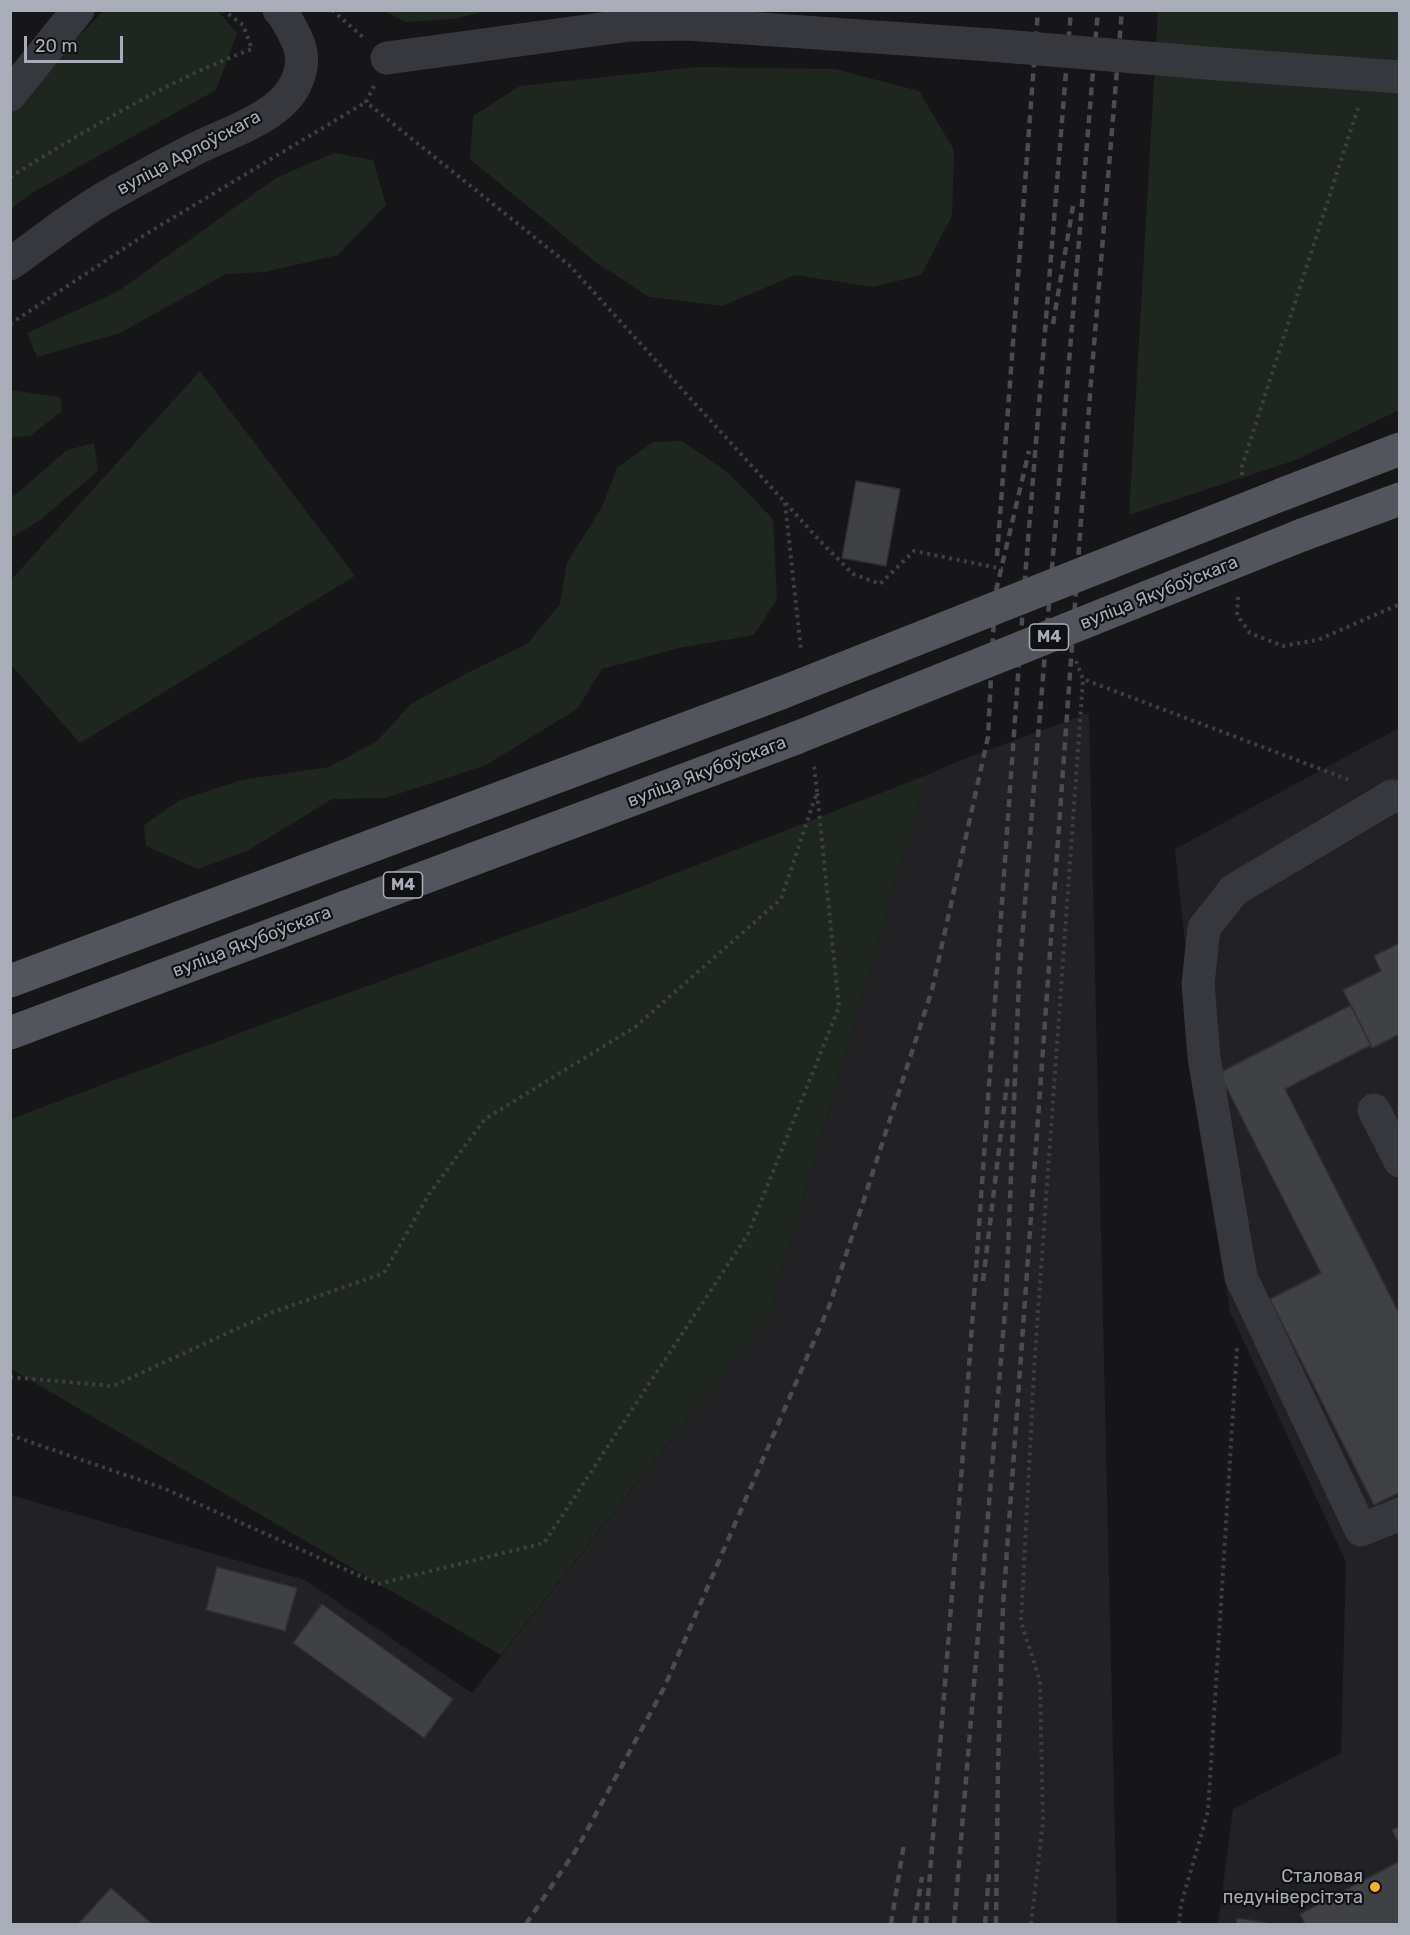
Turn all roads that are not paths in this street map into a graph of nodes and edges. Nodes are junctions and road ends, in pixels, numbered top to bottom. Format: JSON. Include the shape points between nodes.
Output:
{"nodes":[{"id":1,"x":78,"y":10,"type":"edge"},
{"id":2,"x":279,"y":10,"type":"edge"},
{"id":3,"x":387,"y":58,"type":"road end"},
{"id":4,"x":1384,"y":76,"type":"edge"},
{"id":5,"x":10,"y":95,"type":"edge"},
{"id":6,"x":10,"y":264,"type":"edge"},
{"id":7,"x":1400,"y":449,"type":"edge"},
{"id":8,"x":1400,"y":499,"type":"edge"},
{"id":9,"x":1396,"y":796,"type":"edge"},
{"id":10,"x":10,"y":981,"type":"edge"},
{"id":11,"x":10,"y":1033,"type":"edge"},
{"id":12,"x":1374,"y":1110,"type":"dead end"},
{"id":13,"x":1400,"y":1161,"type":"edge"},
{"id":14,"x":1400,"y":1514,"type":"edge"}],
"edges":[{"from":1,"to":5,"type":"street"},
{"from":2,"to":6,"type":"street","name":"вуліца Арлоўскага","via":[[299,39],[302,63],[284,102],[106,197]]},
{"from":3,"to":4,"type":"street","bridge":true,"via":[[630,25],[688,24]]},
{"from":7,"to":10,"type":"main road","bridge":true,"via":[[781,693]]},
{"from":8,"to":11,"type":"main road","name":"вуліца Якубоўскага","number":"М4","bridge":true,"via":[[1302,535],[805,748]]},
{"from":9,"to":14,"type":"street","via":[[1234,890],[1204,928],[1198,984],[1204,1057],[1241,1277],[1361,1530]]},
{"from":12,"to":13,"type":"street"}]}
